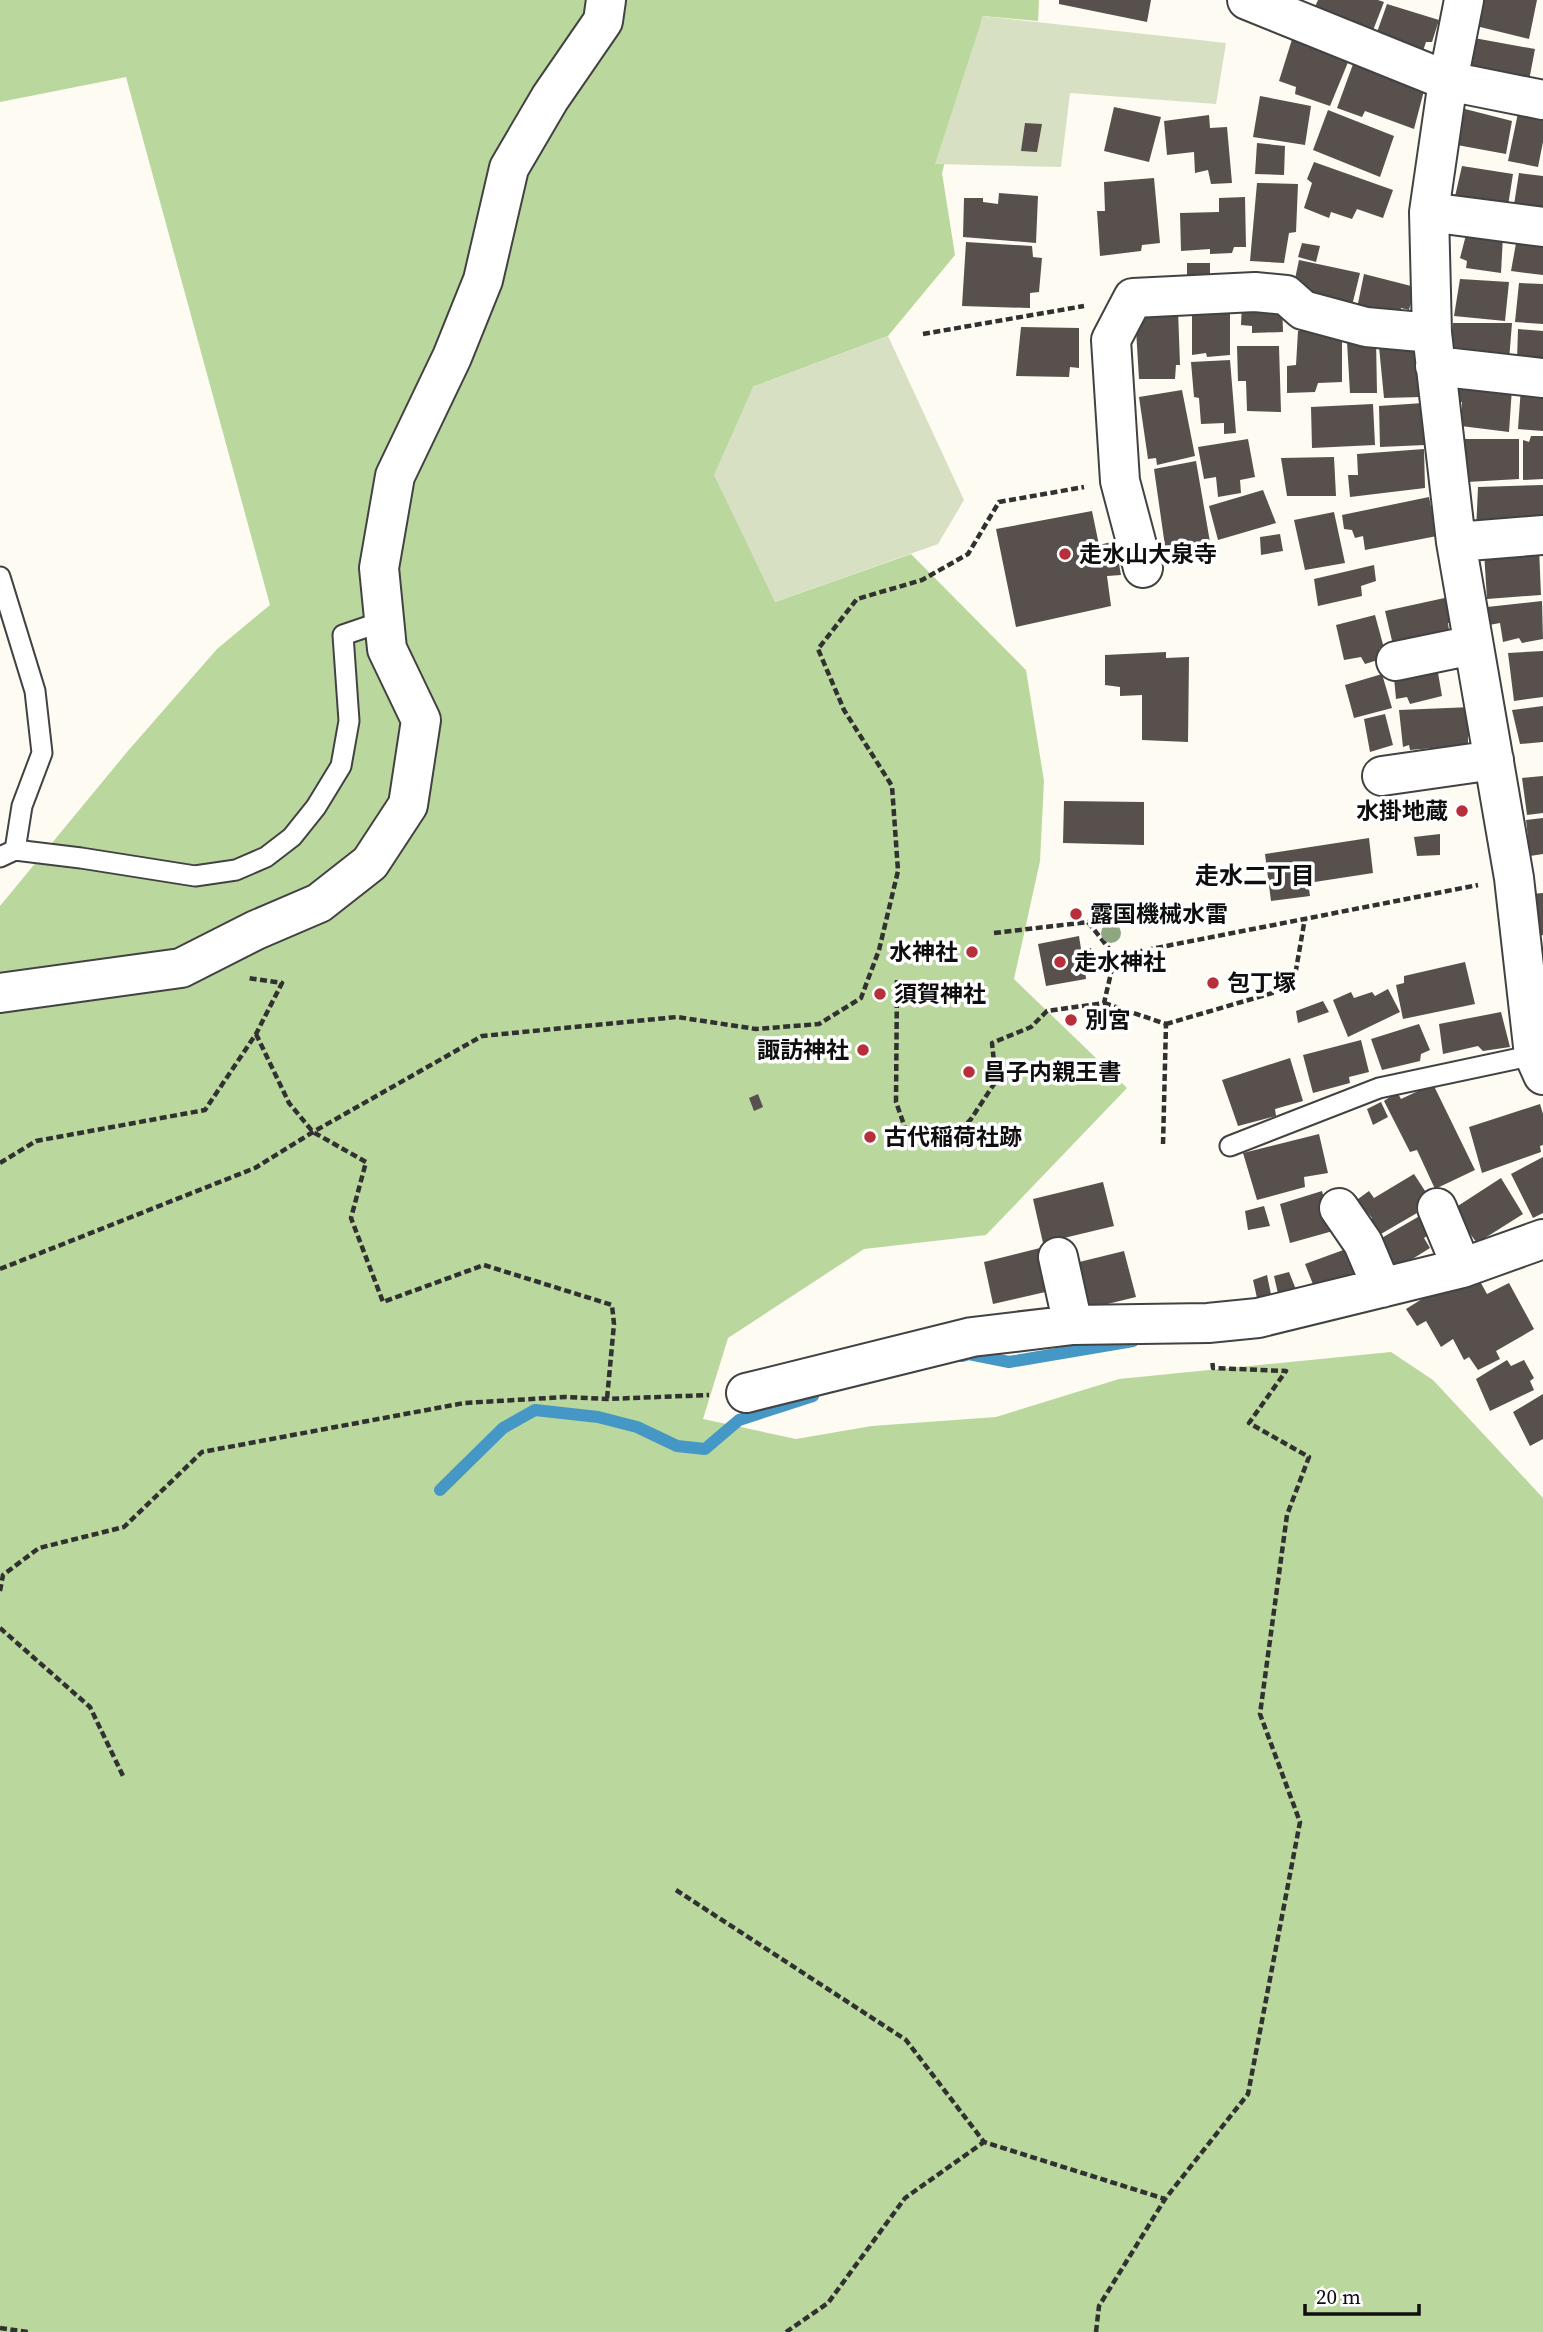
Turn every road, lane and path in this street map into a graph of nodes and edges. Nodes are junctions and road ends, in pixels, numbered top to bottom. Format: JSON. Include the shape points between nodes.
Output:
{"nodes":[{"id":1,"x":606,"y":0,"type":"edge"},
{"id":2,"x":1247,"y":0,"type":"edge"},
{"id":3,"x":1464,"y":0,"type":"edge"},
{"id":4,"x":1448,"y":81,"type":"junction"},
{"id":5,"x":1543,"y":100,"type":"edge"},
{"id":6,"x":1429,"y":212,"type":"junction"},
{"id":7,"x":1543,"y":227,"type":"edge"},
{"id":8,"x":1133,"y":298,"type":"junction"},
{"id":9,"x":923,"y":334,"type":"dead end"},
{"id":10,"x":1434,"y":350,"type":"junction"},
{"id":11,"x":1543,"y":378,"type":"edge"},
{"id":12,"x":1120,"y":481,"type":"junction"},
{"id":13,"x":1543,"y":535,"type":"edge"},
{"id":14,"x":1456,"y":542,"type":"junction"},
{"id":15,"x":1143,"y":568,"type":"dead end"},
{"id":16,"x":0,"y":576,"type":"edge"},
{"id":17,"x":384,"y":621,"type":"junction"},
{"id":18,"x":1474,"y":645,"type":"junction"},
{"id":19,"x":1396,"y":661,"type":"dead end"},
{"id":20,"x":1493,"y":760,"type":"junction"},
{"id":21,"x":1382,"y":776,"type":"dead end"},
{"id":22,"x":7,"y":854,"type":"edge"},
{"id":23,"x":1528,"y":876,"type":"edge"},
{"id":24,"x":1305,"y":918,"type":"junction"},
{"id":25,"x":994,"y":933,"type":"dead end"},
{"id":26,"x":1532,"y":953,"type":"edge"},
{"id":27,"x":1115,"y":956,"type":"junction"},
{"id":28,"x":244,"y":977,"type":"dead end"},
{"id":29,"x":897,"y":980,"type":"dead end"},
{"id":30,"x":0,"y":993,"type":"edge"},
{"id":31,"x":1104,"y":1003,"type":"junction"},
{"id":32,"x":1166,"y":1024,"type":"junction"},
{"id":33,"x":256,"y":1034,"type":"junction"},
{"id":34,"x":1539,"y":1065,"type":"edge"},
{"id":35,"x":313,"y":1132,"type":"junction"},
{"id":36,"x":1163,"y":1144,"type":"dead end"},
{"id":37,"x":1230,"y":1146,"type":"dead end"},
{"id":38,"x":0,"y":1163,"type":"edge"},
{"id":39,"x":1437,"y":1208,"type":"dead end"},
{"id":40,"x":1339,"y":1209,"type":"dead end"},
{"id":41,"x":1543,"y":1239,"type":"edge"},
{"id":42,"x":1058,"y":1257,"type":"dead end"},
{"id":43,"x":1462,"y":1268,"type":"junction"},
{"id":44,"x":0,"y":1269,"type":"edge"},
{"id":45,"x":1382,"y":1288,"type":"junction"},
{"id":46,"x":1208,"y":1323,"type":"junction"},
{"id":47,"x":1073,"y":1325,"type":"junction"},
{"id":48,"x":746,"y":1393,"type":"joint"},
{"id":49,"x":607,"y":1399,"type":"junction"},
{"id":50,"x":0,"y":1591,"type":"edge"},
{"id":51,"x":0,"y":1628,"type":"edge"},
{"id":52,"x":124,"y":1779,"type":"dead end"},
{"id":53,"x":676,"y":1890,"type":"dead end"},
{"id":54,"x":984,"y":2142,"type":"junction"},
{"id":55,"x":1165,"y":2199,"type":"junction"},
{"id":56,"x":0,"y":2328,"type":"edge"},
{"id":57,"x":29,"y":2332,"type":"edge"},
{"id":58,"x":786,"y":2332,"type":"edge"},
{"id":59,"x":1096,"y":2332,"type":"edge"}],
"edges":[{"from":1,"to":17,"type":"street","via":[[603,21],[509,168],[483,280],[395,476],[379,568]]},
{"from":2,"to":4,"type":"street"},
{"from":3,"to":4,"type":"street"},
{"from":4,"to":5,"type":"street"},
{"from":4,"to":6,"type":"street"},
{"from":6,"to":7,"type":"street"},
{"from":6,"to":10,"type":"street"},
{"from":8,"to":9,"type":"path"},
{"from":8,"to":10,"type":"street","via":[[1255,292],[1286,295],[1303,310]]},
{"from":8,"to":12,"type":"street","via":[[1111,340]]},
{"from":10,"to":11,"type":"street"},
{"from":10,"to":14,"type":"street"},
{"from":12,"to":15,"type":"street"},
{"from":12,"to":35,"type":"path","via":[[999,502],[968,554],[922,580],[857,599],[818,649],[844,710],[892,786],[898,871],[879,950],[861,998],[819,1024],[756,1029],[677,1017],[482,1036]]},
{"from":13,"to":14,"type":"street"},
{"from":14,"to":18,"type":"street"},
{"from":16,"to":22,"type":"lane","via":[[35,691],[41,753]]},
{"from":17,"to":22,"type":"lane","via":[[343,635],[349,721],[341,766],[292,837],[267,857],[236,870],[195,876],[81,858]]},
{"from":17,"to":30,"type":"street","via":[[387,649],[421,720],[408,805],[370,863],[319,902],[181,968]]},
{"from":18,"to":19,"type":"street"},
{"from":18,"to":20,"type":"street"},
{"from":20,"to":21,"type":"street"},
{"from":20,"to":23,"type":"street"},
{"from":23,"to":24,"type":"path"},
{"from":23,"to":26,"type":"street"},
{"from":24,"to":27,"type":"path"},
{"from":24,"to":32,"type":"path","via":[[1293,987]]},
{"from":25,"to":27,"type":"path","via":[[1088,922]]},
{"from":26,"to":34,"type":"street"},
{"from":27,"to":31,"type":"path"},
{"from":28,"to":33,"type":"path","via":[[282,983]]},
{"from":29,"to":31,"type":"path","via":[[896,1102],[909,1139],[948,1146],[996,1081],[992,1043],[1031,1027],[1047,1012]]},
{"from":31,"to":32,"type":"path"},
{"from":32,"to":36,"type":"path"},
{"from":33,"to":35,"type":"path","via":[[289,1103]]},
{"from":33,"to":38,"type":"path","via":[[205,1111],[36,1141]]},
{"from":34,"to":37,"type":"lane","via":[[1378,1088]]},
{"from":35,"to":44,"type":"path","via":[[255,1168]]},
{"from":35,"to":49,"type":"path","via":[[366,1162],[351,1218],[383,1302],[484,1265],[612,1305]]},
{"from":39,"to":43,"type":"street"},
{"from":40,"to":45,"type":"street","via":[[1363,1243]]},
{"from":41,"to":43,"type":"street"},
{"from":42,"to":47,"type":"street"},
{"from":43,"to":45,"type":"street"},
{"from":45,"to":46,"type":"street","via":[[1258,1318]]},
{"from":46,"to":47,"type":"street"},
{"from":46,"to":55,"type":"path","via":[[1213,1368],[1286,1371],[1250,1423],[1308,1457],[1287,1515],[1260,1714],[1300,1822],[1248,2094]]},
{"from":47,"to":48,"type":"street","via":[[972,1337]]},
{"from":48,"to":49,"type":"path"},
{"from":49,"to":50,"type":"path","via":[[464,1403],[202,1452],[124,1527],[39,1548],[3,1575]]},
{"from":51,"to":52,"type":"path","via":[[90,1707]]},
{"from":53,"to":54,"type":"path","via":[[906,2040]]},
{"from":54,"to":55,"type":"path"},
{"from":54,"to":58,"type":"path","via":[[905,2198],[828,2303]]},
{"from":55,"to":59,"type":"path","via":[[1099,2306]]},
{"from":56,"to":57,"type":"path"}]}
